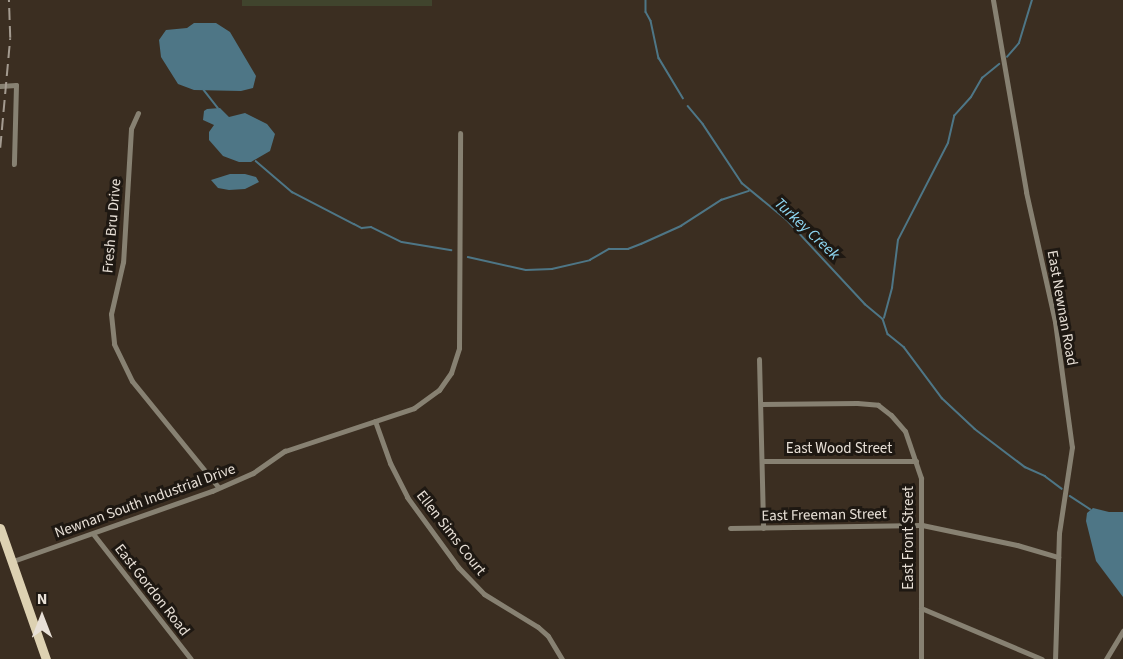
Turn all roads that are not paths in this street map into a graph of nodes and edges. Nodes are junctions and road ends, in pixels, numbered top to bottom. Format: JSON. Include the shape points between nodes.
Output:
{"nodes":[{"id":1,"x":993,"y":0,"type":"edge"},
{"id":2,"x":0,"y":86,"type":"edge"},
{"id":3,"x":138,"y":112,"type":"dead end"},
{"id":4,"x":460,"y":133,"type":"dead end"},
{"id":5,"x":14,"y":164,"type":"dead end"},
{"id":6,"x":759,"y":359,"type":"dead end"},
{"id":7,"x":761,"y":405,"type":"junction"},
{"id":8,"x":375,"y":421,"type":"junction"},
{"id":9,"x":762,"y":461,"type":"junction"},
{"id":10,"x":916,"y":461,"type":"junction"},
{"id":11,"x":219,"y":487,"type":"junction"},
{"id":12,"x":922,"y":525,"type":"junction"},
{"id":13,"x":0,"y":528,"type":"edge"},
{"id":14,"x":730,"y":528,"type":"dead end"},
{"id":15,"x":763,"y":528,"type":"junction"},
{"id":16,"x":94,"y":535,"type":"junction"},
{"id":17,"x":1059,"y":557,"type":"junction"},
{"id":18,"x":13,"y":561,"type":"junction"},
{"id":19,"x":921,"y":608,"type":"junction"},
{"id":20,"x":1123,"y":631,"type":"edge"},
{"id":21,"x":46,"y":659,"type":"edge"},
{"id":22,"x":191,"y":659,"type":"edge"},
{"id":23,"x":562,"y":659,"type":"edge"},
{"id":24,"x":921,"y":659,"type":"edge"},
{"id":25,"x":1042,"y":659,"type":"edge"},
{"id":26,"x":1055,"y":659,"type":"edge"},
{"id":27,"x":1106,"y":659,"type":"edge"}],
"edges":[{"from":1,"to":17,"type":"street","name":"East Newnan Road","via":[[1026,192],[1055,322],[1072,447]]},
{"from":2,"to":5,"type":"street","via":[[16,86]]},
{"from":3,"to":11,"type":"street","name":"Fresh Bru Drive","via":[[131,129],[123,262],[111,314],[114,344],[132,381]]},
{"from":4,"to":8,"type":"street","name":"Newnan South Industrial Drive","via":[[459,348],[451,373],[439,390],[414,408]]},
{"from":6,"to":7,"type":"street"},
{"from":7,"to":9,"type":"street"},
{"from":7,"to":10,"type":"street","name":"East Front Street","via":[[878,405],[904,431]]},
{"from":8,"to":11,"type":"street","name":"Newnan South Industrial Drive","via":[[285,451],[253,473]]},
{"from":8,"to":23,"type":"street","name":"Ellen Sims Court","via":[[407,497],[458,567],[484,594],[538,627]]},
{"from":9,"to":10,"type":"street","name":"East Wood Street"},
{"from":9,"to":15,"type":"street"},
{"from":10,"to":12,"type":"street","name":"East Front Street","via":[[921,478]]},
{"from":11,"to":16,"type":"street","name":"Newnan South Industrial Drive"},
{"from":12,"to":15,"type":"street","name":"East Freeman Street"},
{"from":12,"to":17,"type":"street","name":"East Freeman Street"},
{"from":12,"to":19,"type":"street","name":"East Front Street"},
{"from":13,"to":18,"type":"main road"},
{"from":14,"to":15,"type":"street","name":"East Freeman Street"},
{"from":16,"to":18,"type":"street","name":"Newnan South Industrial Drive"},
{"from":16,"to":22,"type":"street","name":"East Gordon Road"},
{"from":17,"to":26,"type":"street","name":"East Newnan Road"},
{"from":18,"to":21,"type":"main road"},
{"from":19,"to":24,"type":"street","name":"East Front Street"},
{"from":19,"to":25,"type":"street"},
{"from":20,"to":27,"type":"street"}]}
